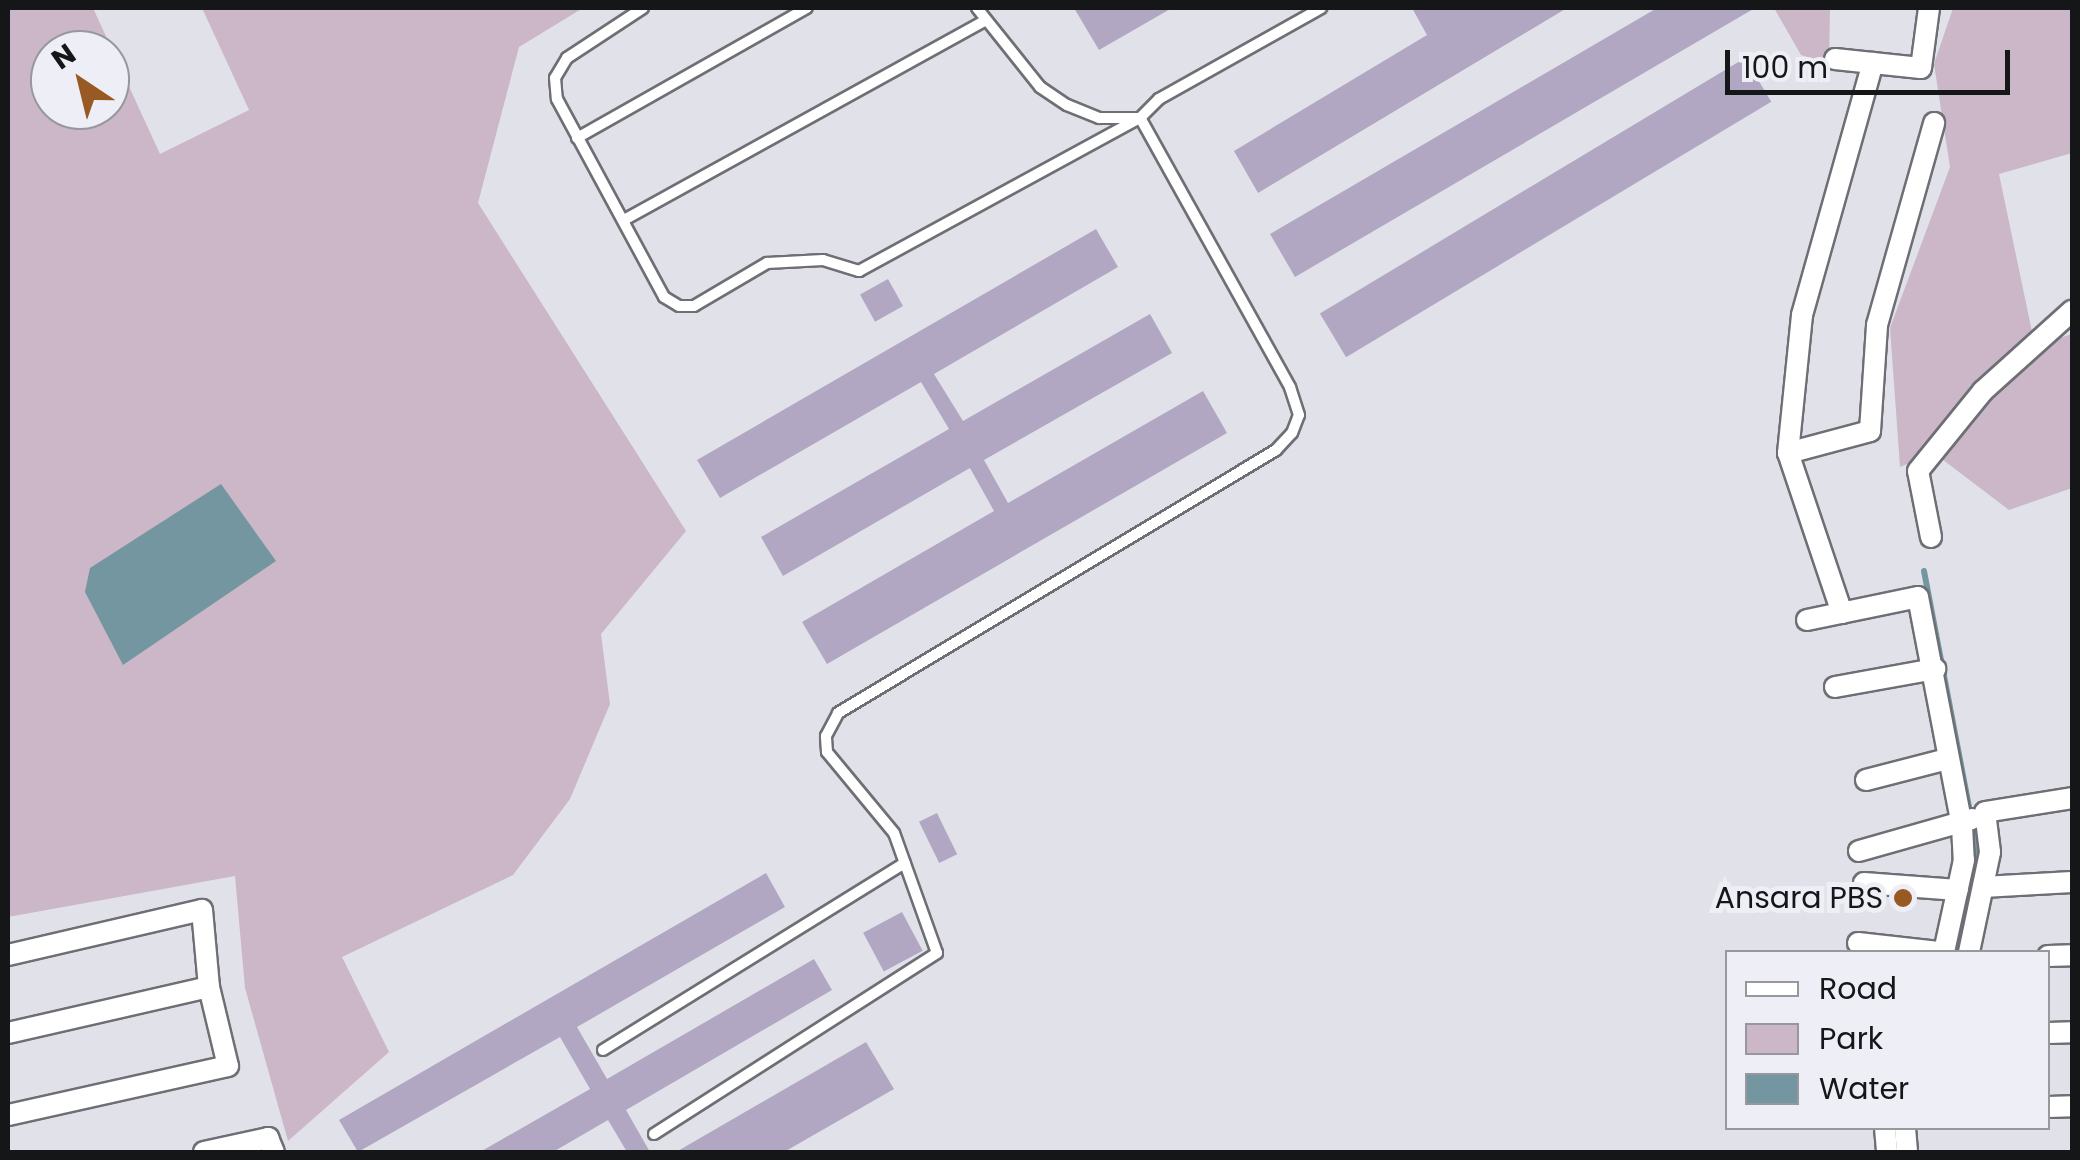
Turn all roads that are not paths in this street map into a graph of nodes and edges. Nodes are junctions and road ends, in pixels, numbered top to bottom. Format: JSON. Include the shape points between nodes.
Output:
{"nodes":[{"id":1,"x":644,"y":8,"type":"edge"},
{"id":2,"x":807,"y":8,"type":"edge"},
{"id":3,"x":977,"y":8,"type":"edge"},
{"id":4,"x":1321,"y":8,"type":"edge"},
{"id":5,"x":1929,"y":8,"type":"edge"},
{"id":6,"x":985,"y":21,"type":"junction"},
{"id":7,"x":1835,"y":59,"type":"dead end"},
{"id":8,"x":1873,"y":63,"type":"junction"},
{"id":9,"x":1140,"y":118,"type":"junction"},
{"id":10,"x":1934,"y":123,"type":"dead end"},
{"id":11,"x":577,"y":138,"type":"junction"},
{"id":12,"x":624,"y":220,"type":"junction"},
{"id":13,"x":2072,"y":312,"type":"edge"},
{"id":14,"x":1788,"y":454,"type":"junction"},
{"id":15,"x":1931,"y":538,"type":"dead end"},
{"id":16,"x":1842,"y":613,"type":"junction"},
{"id":17,"x":1807,"y":620,"type":"dead end"},
{"id":18,"x":1935,"y":669,"type":"junction"},
{"id":19,"x":1835,"y":687,"type":"dead end"},
{"id":20,"x":1947,"y":759,"type":"junction"},
{"id":21,"x":1866,"y":780,"type":"dead end"},
{"id":22,"x":2072,"y":798,"type":"edge"},
{"id":23,"x":1984,"y":812,"type":"junction"},
{"id":24,"x":1962,"y":826,"type":"junction"},
{"id":25,"x":1859,"y":851,"type":"dead end"},
{"id":26,"x":905,"y":863,"type":"junction"},
{"id":27,"x":2072,"y":882,"type":"edge"},
{"id":28,"x":1864,"y":883,"type":"dead end"},
{"id":29,"x":1983,"y":887,"type":"junction"},
{"id":30,"x":1958,"y":890,"type":"junction"},
{"id":31,"x":1858,"y":943,"type":"dead end"},
{"id":32,"x":1923,"y":950,"type":"edge"},
{"id":33,"x":1942,"y":950,"type":"edge"},
{"id":34,"x":1969,"y":950,"type":"edge"},
{"id":35,"x":8,"y":955,"type":"edge"},
{"id":36,"x":209,"y":987,"type":"junction"},
{"id":37,"x":8,"y":1033,"type":"edge"},
{"id":38,"x":603,"y":1050,"type":"dead end"},
{"id":39,"x":8,"y":1115,"type":"edge"},
{"id":40,"x":654,"y":1134,"type":"dead end"},
{"id":41,"x":204,"y":1152,"type":"edge"},
{"id":42,"x":274,"y":1152,"type":"edge"}],
"edges":[{"from":1,"to":11,"type":"lane","via":[[578,48],[555,78],[557,99]]},
{"from":2,"to":11,"type":"lane"},
{"from":3,"to":6,"type":"lane"},
{"from":4,"to":9,"type":"lane","via":[[1158,98]]},
{"from":5,"to":8,"type":"street","via":[[1921,68]]},
{"from":6,"to":9,"type":"lane","via":[[1040,87],[1067,105],[1099,118]]},
{"from":6,"to":12,"type":"lane"},
{"from":7,"to":8,"type":"street"},
{"from":8,"to":14,"type":"street","via":[[1802,315]]},
{"from":9,"to":12,"type":"lane","via":[[859,270],[823,260],[766,263],[694,306],[664,297]]},
{"from":9,"to":26,"type":"lane","via":[[1299,415],[1276,450],[838,714],[826,736],[827,752],[880,813]]},
{"from":10,"to":14,"type":"street","via":[[1877,324],[1870,431]]},
{"from":11,"to":12,"type":"lane"},
{"from":13,"to":15,"type":"street","via":[[1983,391],[1918,471]]},
{"from":14,"to":16,"type":"street"},
{"from":16,"to":17,"type":"street"},
{"from":16,"to":18,"type":"street","via":[[1918,597]]},
{"from":18,"to":19,"type":"street"},
{"from":18,"to":20,"type":"street"},
{"from":20,"to":21,"type":"street"},
{"from":20,"to":24,"type":"street"},
{"from":22,"to":23,"type":"street"},
{"from":23,"to":24,"type":"street"},
{"from":23,"to":29,"type":"street","via":[[1990,852]]},
{"from":24,"to":25,"type":"street"},
{"from":24,"to":30,"type":"street"},
{"from":26,"to":38,"type":"lane"},
{"from":26,"to":40,"type":"lane","via":[[937,953],[923,968]]},
{"from":27,"to":29,"type":"street"},
{"from":28,"to":30,"type":"street"},
{"from":29,"to":34,"type":"street"},
{"from":30,"to":33,"type":"street"},
{"from":31,"to":32,"type":"street"},
{"from":35,"to":36,"type":"street","via":[[202,910]]},
{"from":36,"to":37,"type":"street"},
{"from":36,"to":39,"type":"street","via":[[228,1066]]},
{"from":41,"to":42,"type":"street","via":[[268,1138]]}]}
